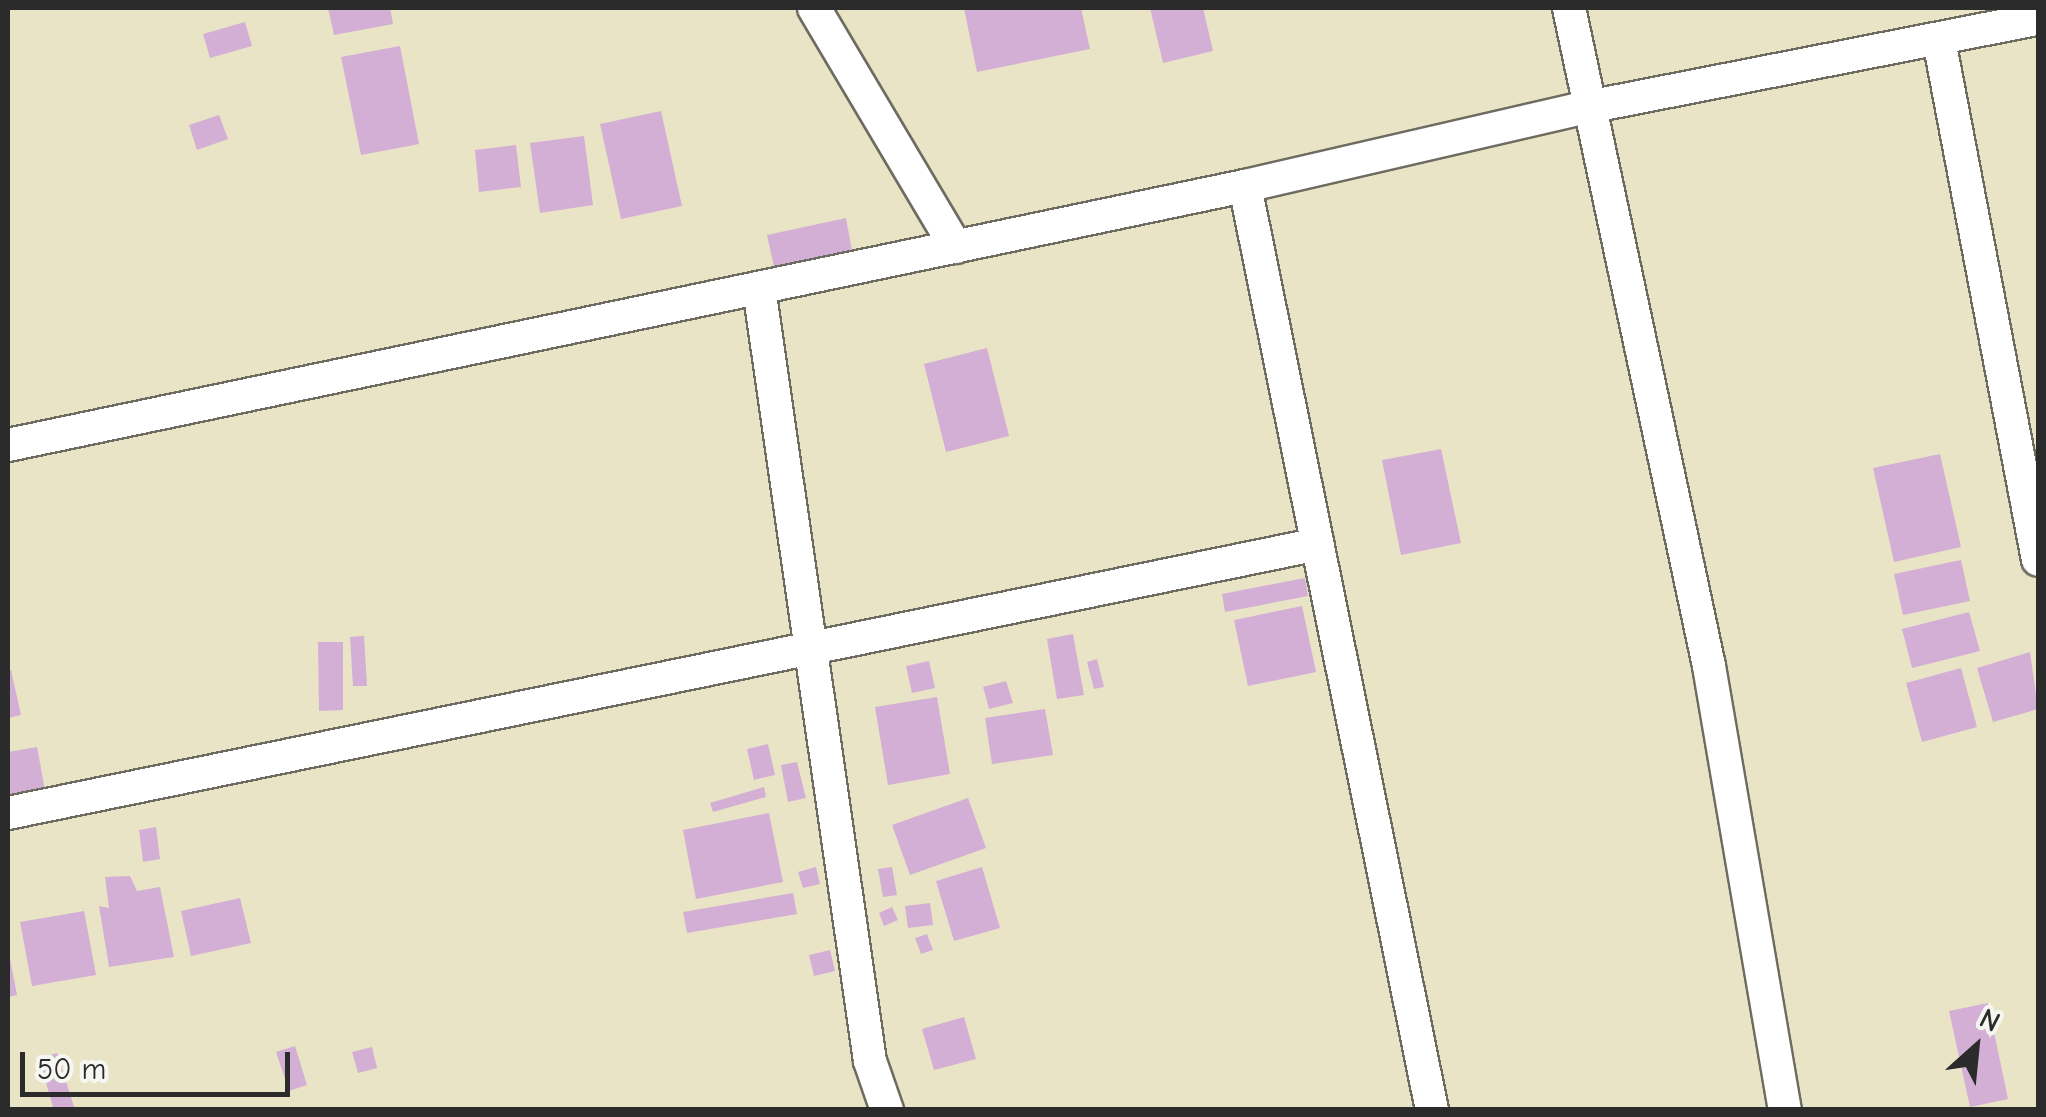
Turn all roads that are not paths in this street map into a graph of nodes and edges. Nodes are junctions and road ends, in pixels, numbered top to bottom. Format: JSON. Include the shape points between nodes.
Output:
{"nodes":[{"id":1,"x":814,"y":8,"type":"edge"},
{"id":2,"x":1568,"y":8,"type":"edge"},
{"id":3,"x":2038,"y":19,"type":"edge"},
{"id":4,"x":1939,"y":40,"type":"junction"},
{"id":5,"x":1588,"y":108,"type":"junction"},
{"id":6,"x":1245,"y":186,"type":"junction"},
{"id":7,"x":956,"y":246,"type":"junction"},
{"id":8,"x":759,"y":288,"type":"junction"},
{"id":9,"x":8,"y":445,"type":"edge"},
{"id":10,"x":1318,"y":544,"type":"junction"},
{"id":11,"x":2038,"y":560,"type":"edge"},
{"id":12,"x":811,"y":648,"type":"junction"},
{"id":13,"x":8,"y":813,"type":"edge"},
{"id":14,"x":888,"y":1110,"type":"edge"},
{"id":15,"x":1432,"y":1110,"type":"edge"},
{"id":16,"x":1786,"y":1110,"type":"edge"}],
"edges":[{"from":1,"to":7,"type":"street"},
{"from":2,"to":5,"type":"street"},
{"from":3,"to":4,"type":"street"},
{"from":4,"to":5,"type":"street"},
{"from":4,"to":11,"type":"street"},
{"from":5,"to":6,"type":"street"},
{"from":5,"to":16,"type":"street","via":[[1710,666]]},
{"from":6,"to":7,"type":"street"},
{"from":6,"to":10,"type":"street"},
{"from":7,"to":8,"type":"street"},
{"from":8,"to":9,"type":"street"},
{"from":8,"to":12,"type":"street"},
{"from":10,"to":12,"type":"street"},
{"from":10,"to":15,"type":"street"},
{"from":12,"to":13,"type":"street"},
{"from":12,"to":14,"type":"street","via":[[870,1061]]}]}
